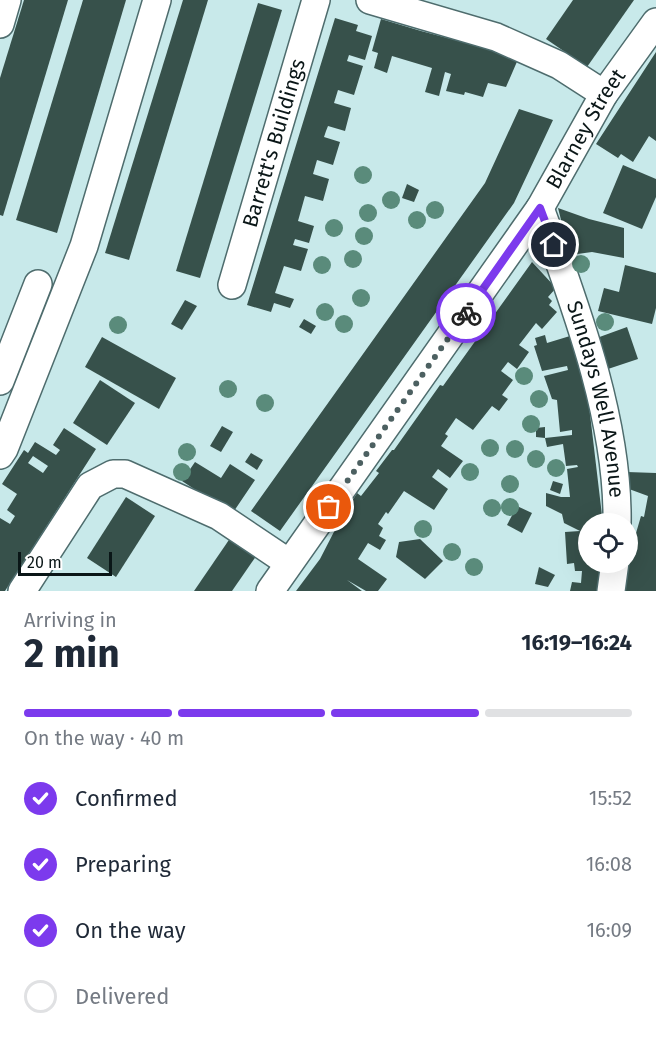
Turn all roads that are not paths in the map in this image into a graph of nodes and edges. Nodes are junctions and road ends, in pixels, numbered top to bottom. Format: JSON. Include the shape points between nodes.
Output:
{"nodes":[{"id":1,"x":7,"y":0,"type":"edge"},
{"id":2,"x":157,"y":0,"type":"edge"},
{"id":3,"x":316,"y":0,"type":"edge"},
{"id":4,"x":370,"y":0,"type":"edge"},
{"id":5,"x":656,"y":22,"type":"edge"},
{"id":6,"x":0,"y":24,"type":"edge"},
{"id":7,"x":604,"y":94,"type":"junction"},
{"id":8,"x":540,"y":208,"type":"junction"},
{"id":9,"x":38,"y":284,"type":"dead end"},
{"id":10,"x":232,"y":285,"type":"dead end"},
{"id":11,"x":0,"y":381,"type":"edge"},
{"id":12,"x":0,"y":455,"type":"edge"},
{"id":13,"x":617,"y":513,"type":"edge"},
{"id":14,"x":289,"y":563,"type":"junction"},
{"id":15,"x":613,"y":573,"type":"edge"},
{"id":16,"x":22,"y":591,"type":"edge"},
{"id":17,"x":270,"y":591,"type":"edge"},
{"id":18,"x":611,"y":591,"type":"edge"}],
"edges":[{"from":1,"to":6,"type":"street"},
{"from":2,"to":12,"type":"street","via":[[84,246]]},
{"from":3,"to":10,"type":"street","name":"Barrett's Buildings"},
{"from":4,"to":7,"type":"street","via":[[496,37],[559,65]]},
{"from":5,"to":7,"type":"street","name":"Blarney Street"},
{"from":7,"to":8,"type":"street","name":"Blarney Street"},
{"from":8,"to":13,"type":"street","name":"Sundays Well Avenue","via":[[567,282],[597,385],[611,452]]},
{"from":8,"to":14,"type":"street","name":"Blarney Street"},
{"from":9,"to":11,"type":"street"},
{"from":14,"to":16,"type":"street","via":[[219,516],[125,474],[113,474],[90,486]]},
{"from":14,"to":17,"type":"street","name":"Blarney Street"},
{"from":15,"to":18,"type":"street"}]}
